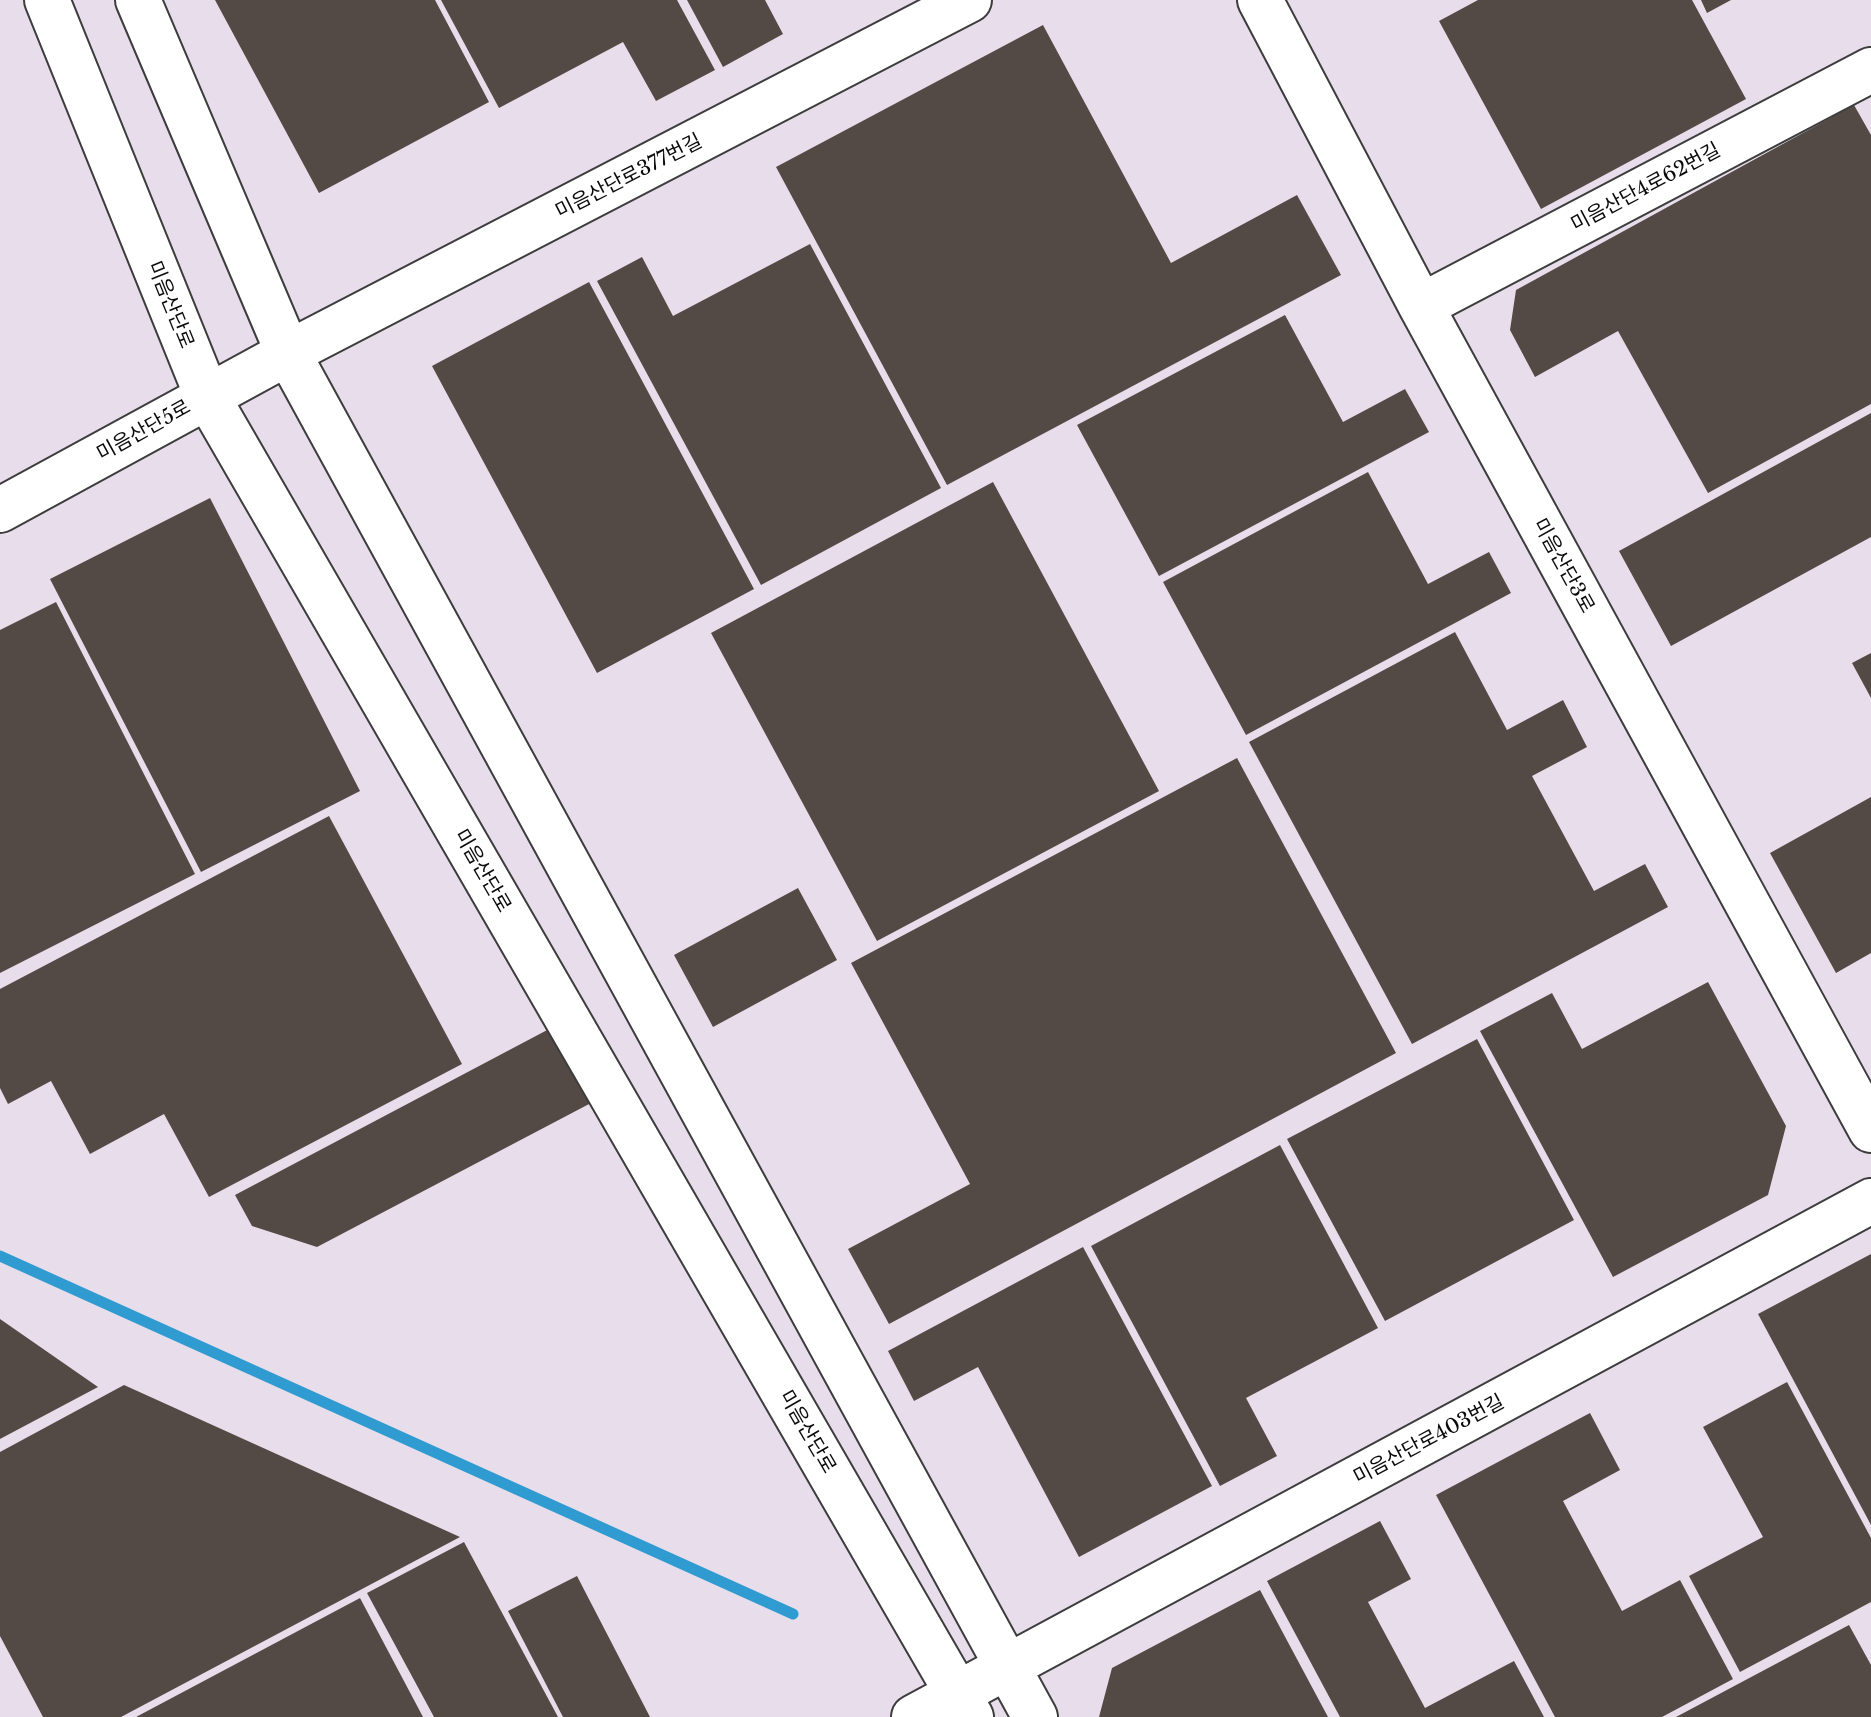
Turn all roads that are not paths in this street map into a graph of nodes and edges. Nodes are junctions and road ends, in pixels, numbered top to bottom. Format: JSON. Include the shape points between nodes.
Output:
{"nodes":[{"id":1,"x":47,"y":0,"type":"edge"},
{"id":2,"x":138,"y":0,"type":"edge"},
{"id":3,"x":969,"y":0,"type":"edge"},
{"id":4,"x":1260,"y":0,"type":"edge"},
{"id":5,"x":1871,"y":70,"type":"edge"},
{"id":6,"x":1421,"y":306,"type":"junction"},
{"id":7,"x":288,"y":353,"type":"junction"},
{"id":8,"x":207,"y":396,"type":"junction"},
{"id":9,"x":0,"y":510,"type":"edge"},
{"id":10,"x":1871,"y":1130,"type":"edge"},
{"id":11,"x":1871,"y":1201,"type":"edge"},
{"id":12,"x":981,"y":1689,"type":"edge"},
{"id":13,"x":914,"y":1717,"type":"edge"},
{"id":14,"x":1035,"y":1717,"type":"edge"}],
"edges":[{"from":1,"to":8,"type":"street","name":"미음산단로"},
{"from":2,"to":7,"type":"street","name":"미음산단로"},
{"from":3,"to":7,"type":"street","name":"미음산단로377번길"},
{"from":4,"to":6,"type":"street","name":"미음산단3로"},
{"from":5,"to":6,"type":"street","name":"미음산단4로62번길"},
{"from":6,"to":10,"type":"street","name":"미음산단3로"},
{"from":7,"to":8,"type":"street","name":"미음산단5로"},
{"from":7,"to":12,"type":"street","name":"미음산단로"},
{"from":8,"to":9,"type":"street","name":"미음산단5로"},
{"from":8,"to":12,"type":"street","name":"미음산단로"},
{"from":11,"to":12,"type":"street","name":"미음산단로403번길"},
{"from":12,"to":13,"type":"street","name":"미음산단로403번길"},
{"from":12,"to":14,"type":"street","name":"미음산단로"}]}
